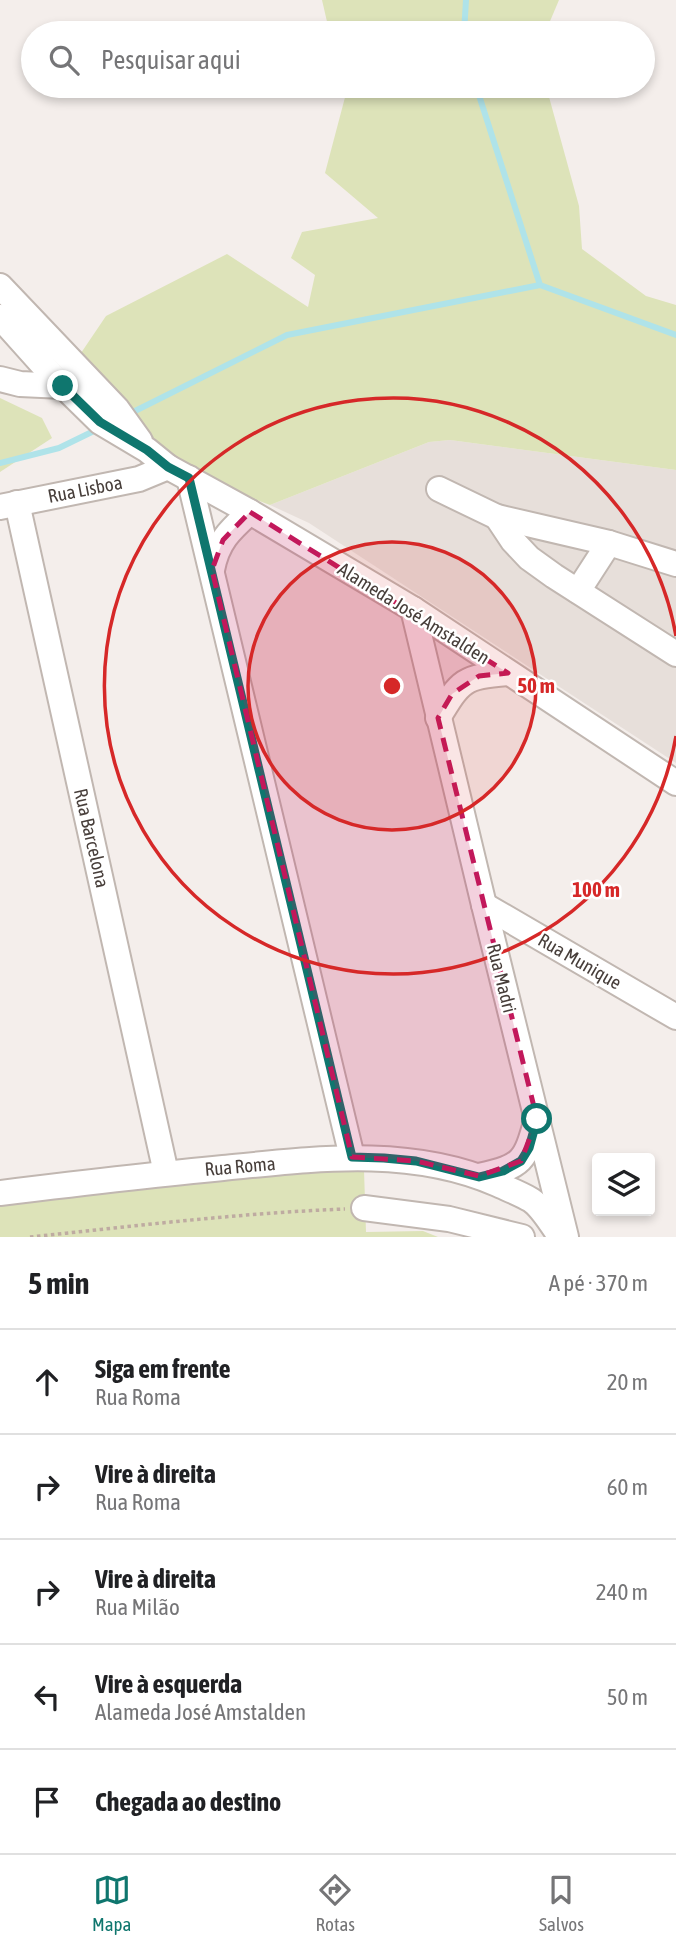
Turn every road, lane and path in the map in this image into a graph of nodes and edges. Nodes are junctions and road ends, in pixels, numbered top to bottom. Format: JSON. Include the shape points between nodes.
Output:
{"nodes":[{"id":1,"x":0,"y":286,"type":"edge"},
{"id":2,"x":0,"y":317,"type":"edge"},
{"id":3,"x":61,"y":373,"type":"junction"},
{"id":4,"x":0,"y":379,"type":"edge"},
{"id":5,"x":179,"y":473,"type":"junction"},
{"id":6,"x":439,"y":489,"type":"dead end"},
{"id":7,"x":8,"y":505,"type":"edge"},
{"id":8,"x":250,"y":512,"type":"junction"},
{"id":9,"x":498,"y":517,"type":"junction"},
{"id":10,"x":609,"y":543,"type":"junction"},
{"id":11,"x":676,"y":565,"type":"edge"},
{"id":12,"x":212,"y":570,"type":"junction"},
{"id":13,"x":578,"y":591,"type":"junction"},
{"id":14,"x":413,"y":609,"type":"junction"},
{"id":15,"x":676,"y":654,"type":"edge"},
{"id":16,"x":508,"y":673,"type":"junction"},
{"id":17,"x":438,"y":718,"type":"junction"},
{"id":18,"x":676,"y":783,"type":"edge"},
{"id":19,"x":484,"y":905,"type":"junction"},
{"id":20,"x":676,"y":1017,"type":"edge"},
{"id":21,"x":537,"y":1119,"type":"junction"},
{"id":22,"x":352,"y":1157,"type":"junction"},
{"id":23,"x":166,"y":1173,"type":"junction"},
{"id":24,"x":479,"y":1177,"type":"junction"},
{"id":25,"x":0,"y":1193,"type":"edge"},
{"id":26,"x":364,"y":1208,"type":"joint"},
{"id":27,"x":30,"y":1237,"type":"edge"},
{"id":28,"x":522,"y":1237,"type":"edge"},
{"id":29,"x":564,"y":1237,"type":"edge"}],
"edges":[{"from":1,"to":3,"type":"street","name":"Alameda José Amstalden"},
{"from":2,"to":3,"type":"street","name":"Alameda José Amstalden"},
{"from":3,"to":4,"type":"street","via":[[20,384]]},
{"from":3,"to":5,"type":"street","name":"Alameda José Amstalden","via":[[100,422]]},
{"from":5,"to":7,"type":"street","name":"Rua Lisboa"},
{"from":5,"to":8,"type":"street","name":"Alameda José Amstalden"},
{"from":5,"to":12,"type":"street"},
{"from":6,"to":9,"type":"street"},
{"from":7,"to":23,"type":"street","name":"Rua Barcelona"},
{"from":8,"to":12,"type":"street","via":[[223,540]]},
{"from":8,"to":14,"type":"street","name":"Alameda José Amstalden"},
{"from":9,"to":10,"type":"street"},
{"from":9,"to":13,"type":"street","via":[[529,558]]},
{"from":10,"to":11,"type":"street"},
{"from":10,"to":13,"type":"street"},
{"from":12,"to":22,"type":"street"},
{"from":13,"to":15,"type":"street"},
{"from":14,"to":16,"type":"street","name":"Alameda José Amstalden"},
{"from":14,"to":17,"type":"street","name":"Rua Madri"},
{"from":16,"to":17,"type":"street","via":[[479,676],[461,684]]},
{"from":16,"to":18,"type":"street","name":"Alameda José Amstalden"},
{"from":17,"to":19,"type":"street","name":"Rua Madri"},
{"from":19,"to":20,"type":"street","name":"Rua Munique"},
{"from":19,"to":21,"type":"street","name":"Rua Madri"},
{"from":21,"to":24,"type":"street","via":[[521,1161]]},
{"from":21,"to":29,"type":"street","name":"Rua Madri"},
{"from":22,"to":23,"type":"street","name":"Rua Roma"},
{"from":22,"to":24,"type":"street","name":"Rua Roma","via":[[416,1161]]},
{"from":23,"to":25,"type":"street","name":"Rua Roma"},
{"from":24,"to":29,"type":"street","name":"Rua Roma","via":[[532,1201]]},
{"from":26,"to":27,"type":"path"},
{"from":26,"to":28,"type":"street","via":[[449,1219]]}]}
